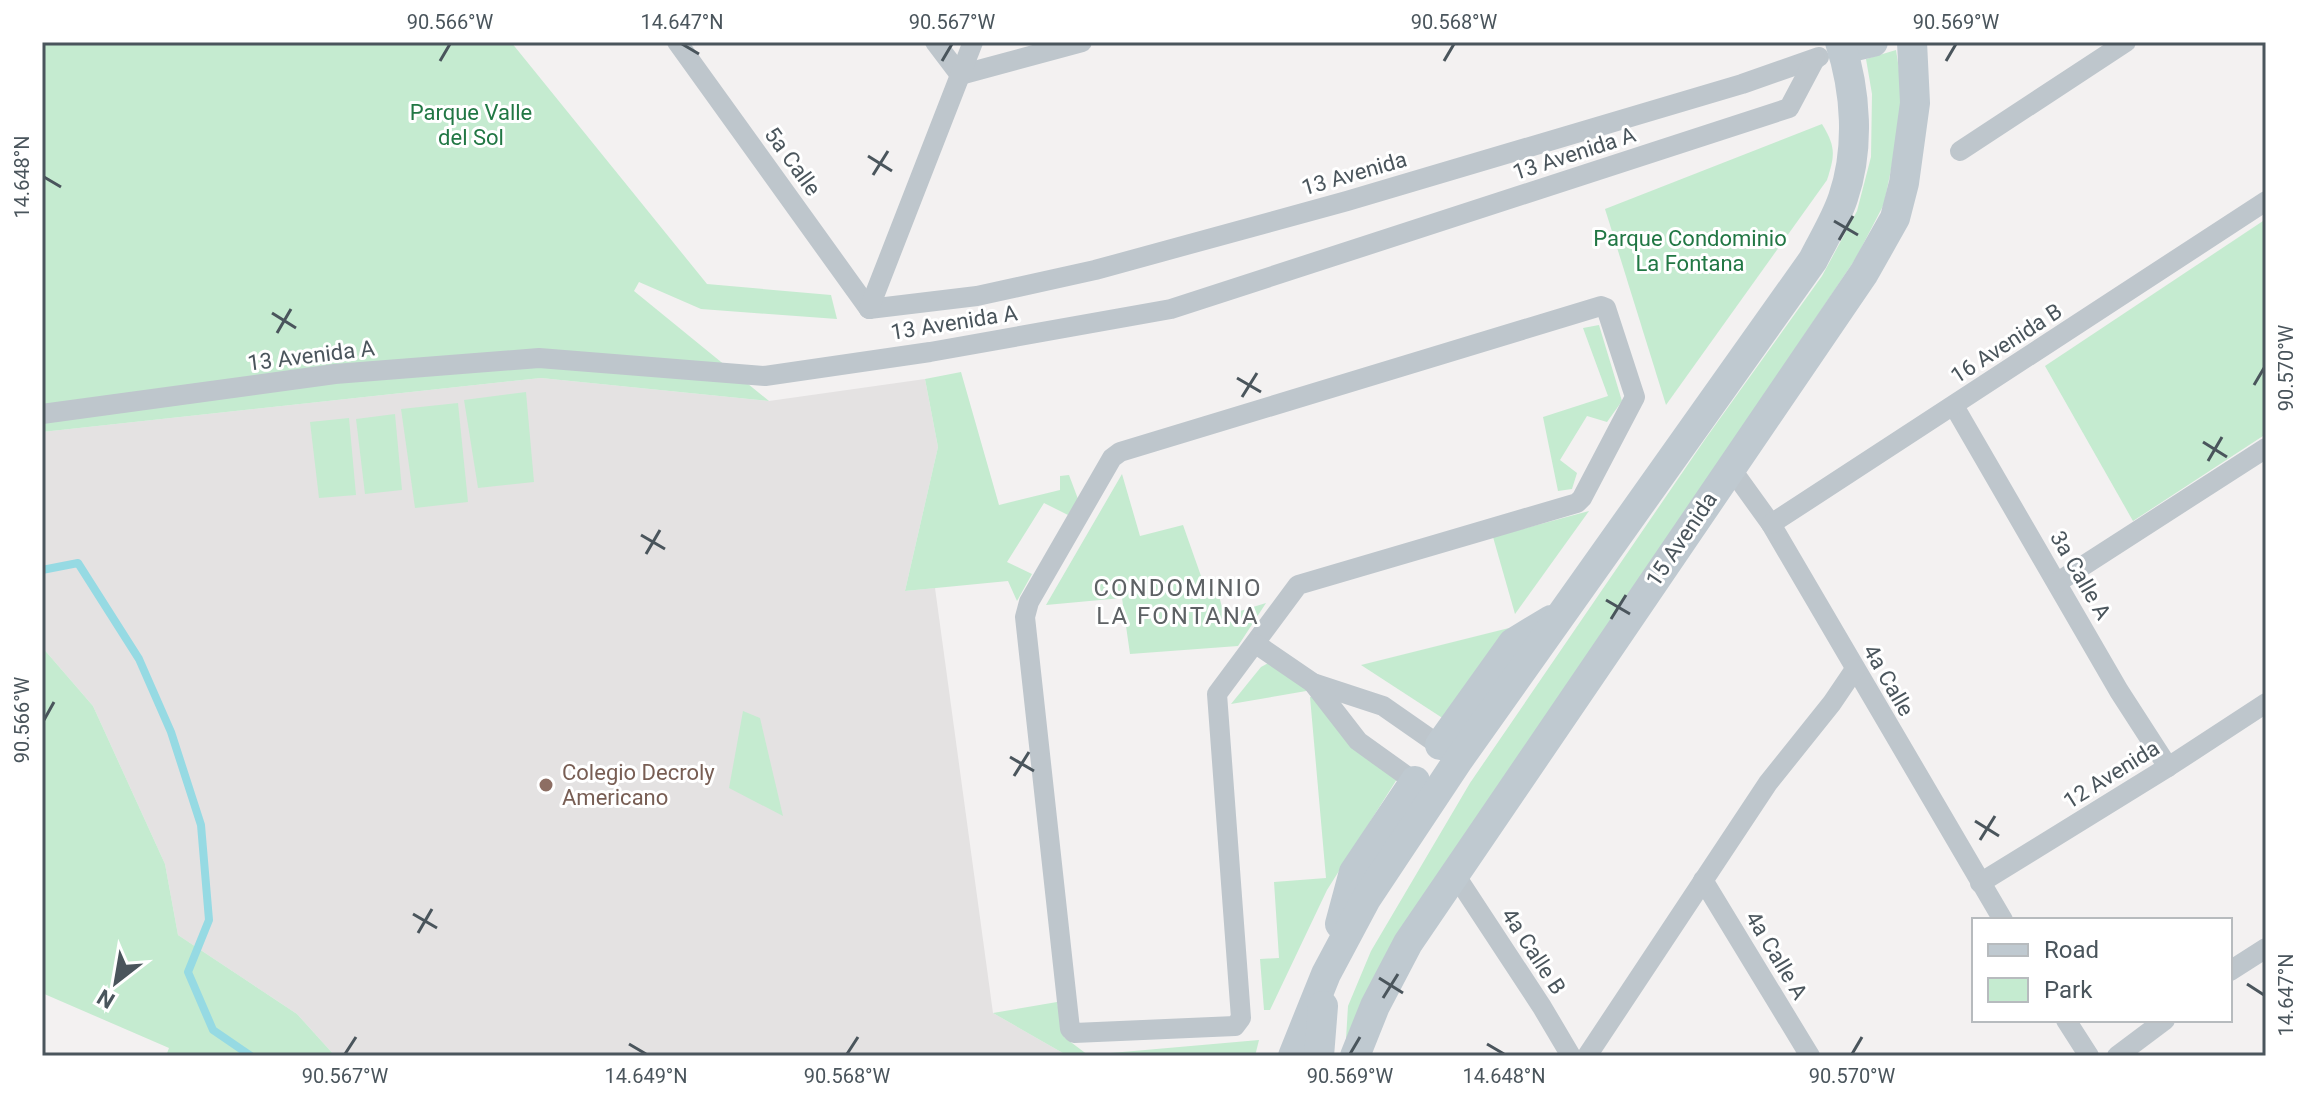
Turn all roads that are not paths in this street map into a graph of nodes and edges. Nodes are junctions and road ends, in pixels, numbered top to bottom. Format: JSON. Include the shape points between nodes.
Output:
{"nodes":[{"id":1,"x":677,"y":42,"type":"edge"},
{"id":2,"x":935,"y":42,"type":"edge"},
{"id":3,"x":973,"y":42,"type":"edge"},
{"id":4,"x":1082,"y":42,"type":"edge"},
{"id":5,"x":1873,"y":42,"type":"edge"},
{"id":6,"x":1912,"y":42,"type":"edge"},
{"id":7,"x":2126,"y":42,"type":"edge"},
{"id":8,"x":1833,"y":50,"type":"edge"},
{"id":9,"x":960,"y":75,"type":"junction"},
{"id":10,"x":1960,"y":151,"type":"dead end"},
{"id":11,"x":2266,"y":201,"type":"edge"},
{"id":12,"x":869,"y":309,"type":"junction"},
{"id":13,"x":1954,"y":406,"type":"junction"},
{"id":14,"x":42,"y":414,"type":"edge"},
{"id":15,"x":2266,"y":448,"type":"edge"},
{"id":16,"x":1730,"y":467,"type":"junction"},
{"id":17,"x":1771,"y":524,"type":"junction"},
{"id":18,"x":2058,"y":582,"type":"junction"},
{"id":19,"x":1256,"y":644,"type":"junction"},
{"id":20,"x":1855,"y":669,"type":"junction"},
{"id":21,"x":1313,"y":683,"type":"junction"},
{"id":22,"x":2266,"y":703,"type":"edge"},
{"id":23,"x":1449,"y":752,"type":"junction"},
{"id":24,"x":2168,"y":767,"type":"junction"},
{"id":25,"x":1424,"y":788,"type":"junction"},
{"id":26,"x":1454,"y":873,"type":"junction"},
{"id":27,"x":1703,"y":880,"type":"junction"},
{"id":28,"x":1980,"y":883,"type":"junction"},
{"id":29,"x":2002,"y":918,"type":"edge"},
{"id":30,"x":2266,"y":948,"type":"edge"},
{"id":31,"x":2232,"y":970,"type":"edge"},
{"id":32,"x":1326,"y":974,"type":"junction"},
{"id":33,"x":2067,"y":1022,"type":"edge"},
{"id":34,"x":2162,"y":1022,"type":"edge"},
{"id":35,"x":1293,"y":1056,"type":"edge"},
{"id":36,"x":1319,"y":1056,"type":"edge"},
{"id":37,"x":1355,"y":1056,"type":"edge"},
{"id":38,"x":1571,"y":1056,"type":"edge"},
{"id":39,"x":1587,"y":1056,"type":"edge"},
{"id":40,"x":1810,"y":1056,"type":"edge"},
{"id":41,"x":2089,"y":1056,"type":"edge"},
{"id":42,"x":2117,"y":1056,"type":"edge"}],
"edges":[{"from":1,"to":12,"type":"street","name":"5a Calle"},
{"from":2,"to":9,"type":"street"},
{"from":3,"to":9,"type":"street"},
{"from":4,"to":9,"type":"street"},
{"from":5,"to":8,"type":"main road"},
{"from":6,"to":16,"type":"main road","name":"15 Avenida","via":[[1915,103],[1895,218],[1864,273]]},
{"from":7,"to":10,"type":"street"},
{"from":8,"to":12,"type":"street","name":"13 Avenida","via":[[1742,84],[1095,270],[977,296]]},
{"from":8,"to":14,"type":"street","name":"13 Avenida A","via":[[1789,108],[1171,309],[765,376],[539,358],[335,374]]},
{"from":8,"to":23,"type":"main road","via":[[1853,88],[1853,145],[1843,198],[1813,260],[1563,613]]},
{"from":9,"to":12,"type":"street"},
{"from":11,"to":13,"type":"street","name":"16 Avenida B"},
{"from":13,"to":17,"type":"street","name":"16 Avenida B"},
{"from":13,"to":18,"type":"street","name":"3a Calle A"},
{"from":15,"to":18,"type":"street"},
{"from":16,"to":17,"type":"street","name":"4a Calle"},
{"from":16,"to":26,"type":"main road","name":"15 Avenida"},
{"from":17,"to":20,"type":"street","name":"4a Calle"},
{"from":18,"to":24,"type":"street","name":"3a Calle A"},
{"from":19,"to":19,"type":"street","via":[[1298,585],[1307,581],[1577,503],[1635,397],[1606,308],[1112,458],[1025,617],[1074,1033],[1235,1026],[1241,1018],[1216,702]]},
{"from":19,"to":21,"type":"street"},
{"from":20,"to":27,"type":"street"},
{"from":20,"to":28,"type":"street","name":"4a Calle"},
{"from":21,"to":23,"type":"street","via":[[1383,706]]},
{"from":21,"to":25,"type":"street","via":[[1358,741]]},
{"from":22,"to":24,"type":"street","name":"12 Avenida"},
{"from":23,"to":25,"type":"main road"},
{"from":24,"to":28,"type":"street","name":"12 Avenida"},
{"from":25,"to":32,"type":"main road"},
{"from":26,"to":37,"type":"main road","name":"15 Avenida","via":[[1408,943]]},
{"from":26,"to":38,"type":"street","name":"4a Calle B"},
{"from":27,"to":39,"type":"street"},
{"from":27,"to":40,"type":"street","name":"4a Calle A"},
{"from":28,"to":29,"type":"street","name":"4a Calle"},
{"from":30,"to":31,"type":"street"},
{"from":32,"to":35,"type":"main road"},
{"from":32,"to":36,"type":"main road"},
{"from":33,"to":41,"type":"street"},
{"from":34,"to":42,"type":"street"}]}
